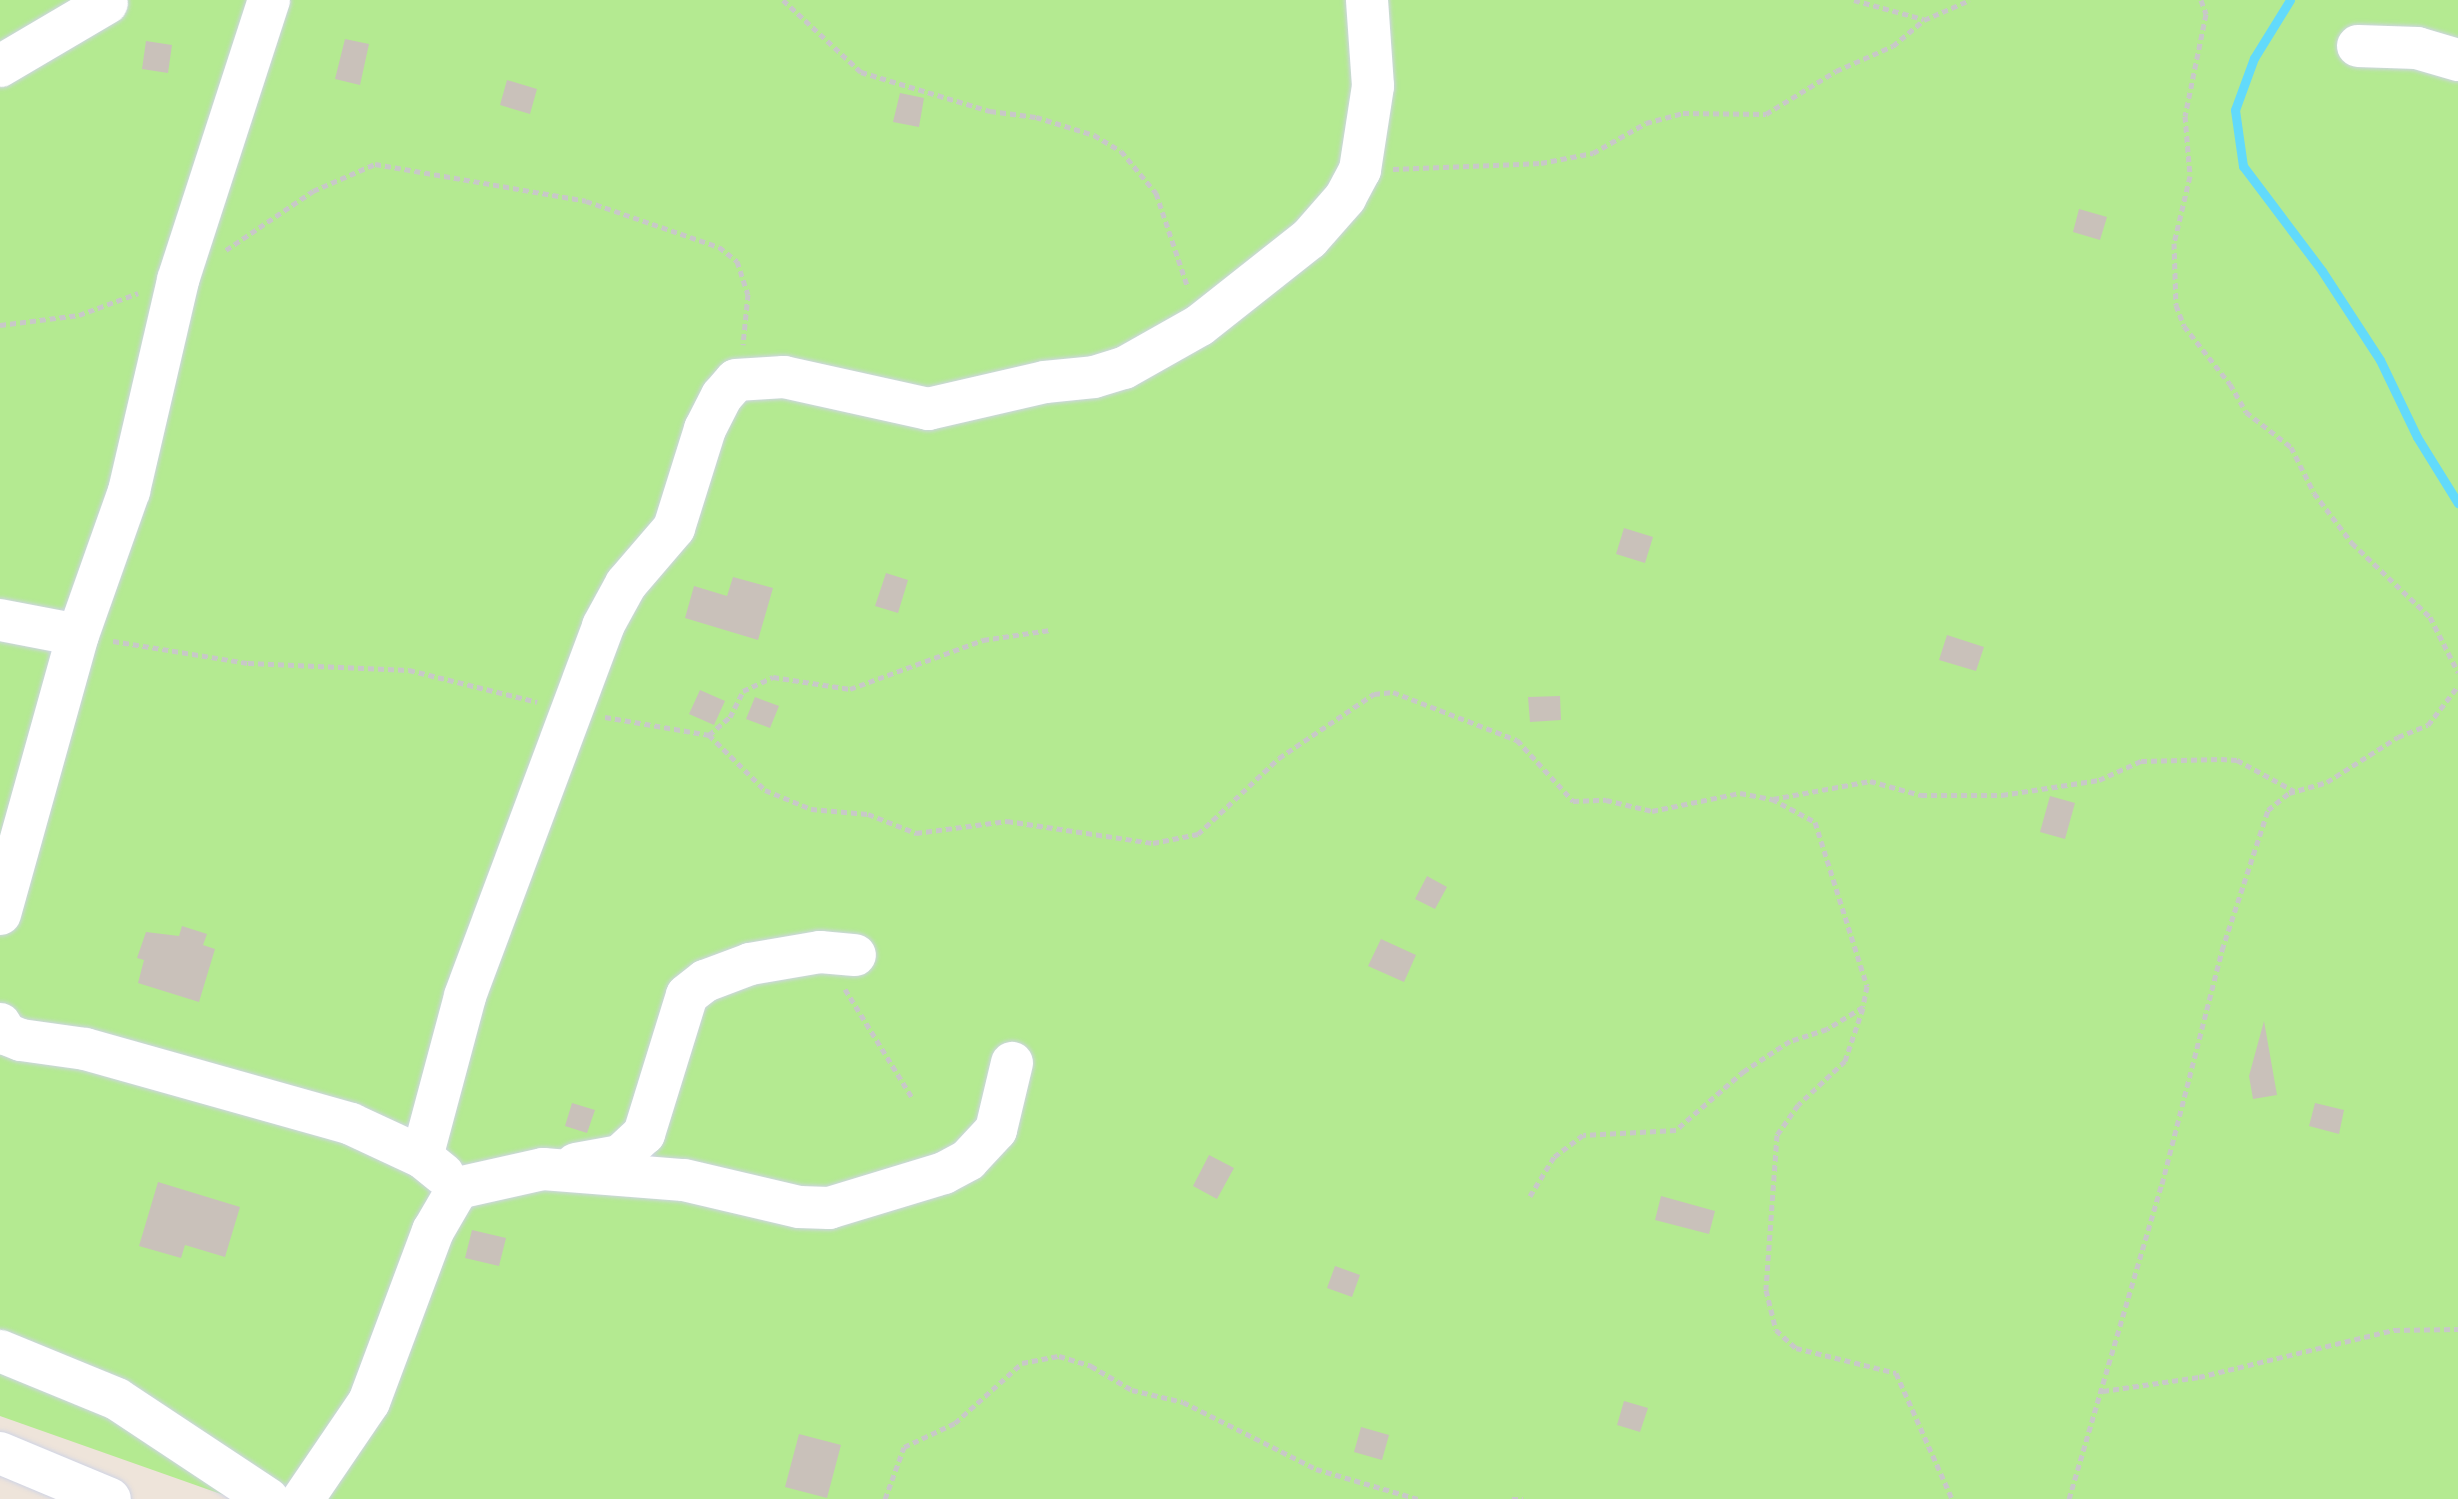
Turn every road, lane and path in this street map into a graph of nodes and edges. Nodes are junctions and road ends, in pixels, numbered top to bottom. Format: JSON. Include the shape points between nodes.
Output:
{"nodes":[{"id":1,"x":269,"y":0,"type":"edge"},
{"id":2,"x":783,"y":0,"type":"edge"},
{"id":3,"x":1367,"y":0,"type":"edge"},
{"id":4,"x":1854,"y":0,"type":"edge"},
{"id":5,"x":1970,"y":0,"type":"edge"},
{"id":6,"x":2201,"y":0,"type":"edge"},
{"id":7,"x":107,"y":3,"type":"dead end"},
{"id":8,"x":1924,"y":20,"type":"junction"},
{"id":9,"x":2358,"y":46,"type":"dead end"},
{"id":10,"x":2458,"y":60,"type":"edge"},
{"id":11,"x":0,"y":66,"type":"edge"},
{"id":12,"x":1360,"y":170,"type":"junction"},
{"id":13,"x":178,"y":280,"type":"junction"},
{"id":14,"x":0,"y":325,"type":"edge"},
{"id":15,"x":1200,"y":325,"type":"junction"},
{"id":16,"x":736,"y":380,"type":"junction"},
{"id":17,"x":0,"y":620,"type":"edge"},
{"id":18,"x":1050,"y":630,"type":"dead end"},
{"id":19,"x":78,"y":635,"type":"junction"},
{"id":20,"x":2458,"y":672,"type":"edge"},
{"id":21,"x":2458,"y":686,"type":"edge"},
{"id":22,"x":575,"y":710,"type":"junction"},
{"id":23,"x":709,"y":735,"type":"junction"},
{"id":24,"x":2294,"y":791,"type":"junction"},
{"id":25,"x":1772,"y":799,"type":"junction"},
{"id":26,"x":0,"y":914,"type":"edge"},
{"id":27,"x":838,"y":954,"type":"joint"},
{"id":28,"x":1863,"y":1007,"type":"junction"},
{"id":29,"x":0,"y":1024,"type":"edge"},
{"id":30,"x":1012,"y":1063,"type":"dead end"},
{"id":31,"x":913,"y":1099,"type":"dead end"},
{"id":32,"x":422,"y":1157,"type":"junction"},
{"id":33,"x":543,"y":1169,"type":"junction"},
{"id":34,"x":458,"y":1188,"type":"junction"},
{"id":35,"x":1530,"y":1196,"type":"dead end"},
{"id":36,"x":2458,"y":1329,"type":"edge"},
{"id":37,"x":0,"y":1351,"type":"edge"},
{"id":38,"x":2103,"y":1391,"type":"junction"},
{"id":39,"x":0,"y":1453,"type":"edge"},
{"id":40,"x":110,"y":1499,"type":"edge"},
{"id":41,"x":268,"y":1499,"type":"edge"},
{"id":42,"x":303,"y":1499,"type":"edge"},
{"id":43,"x":885,"y":1499,"type":"edge"},
{"id":44,"x":1418,"y":1499,"type":"edge"},
{"id":45,"x":1512,"y":1499,"type":"edge"},
{"id":46,"x":1523,"y":1499,"type":"edge"},
{"id":47,"x":1952,"y":1499,"type":"edge"},
{"id":48,"x":2069,"y":1499,"type":"edge"}],
"edges":[{"from":1,"to":13,"type":"street"},
{"from":2,"to":15,"type":"path","via":[[861,72],[990,111],[1065,126],[1121,151],[1156,193]]},
{"from":3,"to":12,"type":"street","via":[[1373,86]]},
{"from":4,"to":8,"type":"path"},
{"from":5,"to":8,"type":"path"},
{"from":6,"to":20,"type":"path","via":[[2206,14],[2185,116],[2190,176],[2174,243],[2176,305],[2184,326],[2246,412],[2291,447],[2314,493],[2352,543],[2430,617]]},
{"from":7,"to":11,"type":"street"},
{"from":8,"to":12,"type":"path","via":[[1893,46],[1836,71],[1766,114],[1683,113],[1646,123],[1593,153],[1541,163]]},
{"from":9,"to":10,"type":"street","via":[[2417,48]]},
{"from":12,"to":15,"type":"street","via":[[1345,198],[1309,239]]},
{"from":13,"to":14,"type":"path","via":[[79,315]]},
{"from":13,"to":16,"type":"path","via":[[313,191],[366,166],[389,165],[586,201],[719,247],[737,261],[748,294]]},
{"from":13,"to":19,"type":"street","via":[[129,491]]},
{"from":15,"to":16,"type":"street","via":[[1124,368],[928,409],[784,377]]},
{"from":16,"to":22,"type":"street","via":[[705,429],[674,528],[626,584],[603,626]]},
{"from":17,"to":19,"type":"street"},
{"from":18,"to":23,"type":"path","via":[[983,640],[850,689],[773,677],[743,691],[730,717]]},
{"from":19,"to":22,"type":"path","via":[[248,663],[409,670]]},
{"from":19,"to":26,"type":"street"},
{"from":21,"to":24,"type":"path","via":[[2428,725],[2398,737],[2327,782]]},
{"from":22,"to":23,"type":"path"},
{"from":22,"to":32,"type":"street","via":[[465,996]]},
{"from":23,"to":25,"type":"path","via":[[765,790],[789,803],[868,814],[916,833],[1007,821],[1153,843],[1198,834],[1279,758],[1374,694],[1393,692],[1517,740],[1573,801],[1606,800],[1652,811],[1727,793]]},
{"from":24,"to":25,"type":"path","via":[[2237,760],[2221,759],[2141,761],[2099,780],[2002,795],[1921,795],[1870,781]]},
{"from":24,"to":38,"type":"path","via":[[2268,810],[2253,846]]},
{"from":25,"to":28,"type":"path","via":[[1815,822],[1821,831],[1867,986]]},
{"from":27,"to":31,"type":"path"},
{"from":27,"to":33,"type":"street","via":[[750,964],[705,981],[687,995],[644,1134],[620,1156]]},
{"from":28,"to":35,"type":"path","via":[[1827,1029],[1790,1041],[1744,1071],[1676,1130],[1583,1135],[1554,1157]]},
{"from":28,"to":47,"type":"path","via":[[1845,1061],[1798,1105],[1777,1135],[1766,1290],[1776,1330],[1796,1348],[1896,1373]]},
{"from":29,"to":32,"type":"street","via":[[6,1034],[21,1040],[85,1049],[351,1124]]},
{"from":30,"to":33,"type":"street","via":[[996,1130],[968,1160],[829,1208],[799,1207],[684,1180]]},
{"from":32,"to":34,"type":"street"},
{"from":33,"to":34,"type":"street"},
{"from":34,"to":42,"type":"street","via":[[433,1231],[369,1402]]},
{"from":36,"to":38,"type":"path","via":[[2394,1330],[2199,1377]]},
{"from":37,"to":41,"type":"street","via":[[117,1399]]},
{"from":38,"to":48,"type":"path"},
{"from":39,"to":40,"type":"street"},
{"from":43,"to":44,"type":"path","via":[[904,1447],[955,1423],[1022,1363],[1059,1356],[1091,1366],[1132,1390],[1183,1402],[1316,1469]]},
{"from":45,"to":46,"type":"path"}]}
